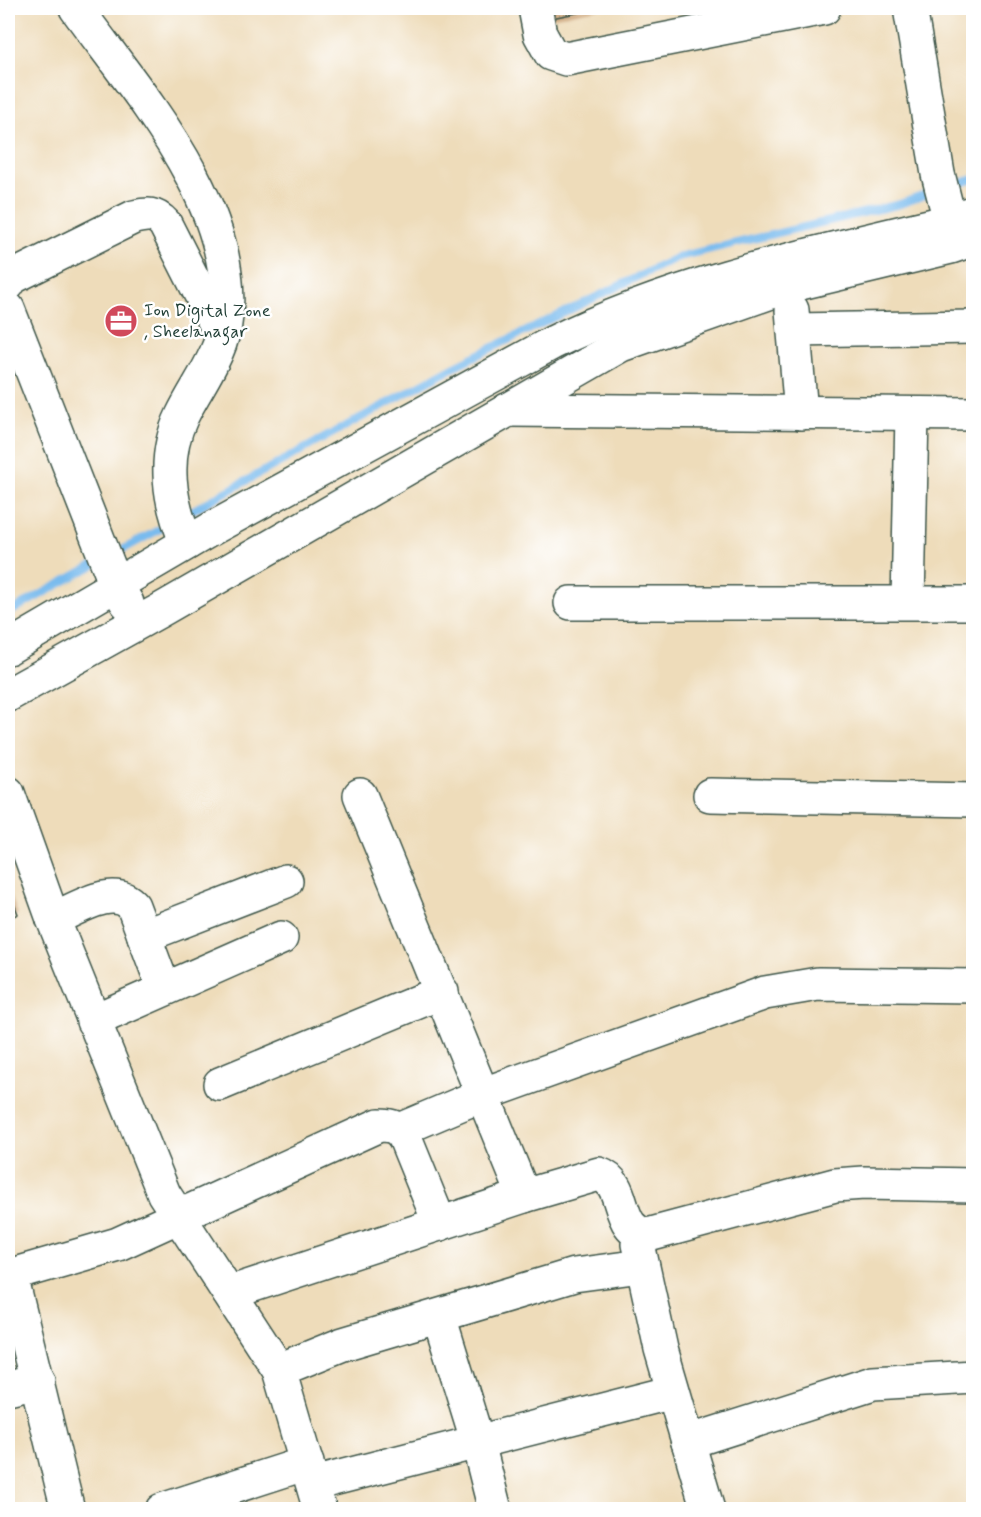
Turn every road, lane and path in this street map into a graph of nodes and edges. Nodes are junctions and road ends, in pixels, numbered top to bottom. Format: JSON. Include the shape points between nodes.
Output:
{"nodes":[{"id":1,"x":76,"y":8,"type":"edge"},
{"id":2,"x":534,"y":8,"type":"edge"},
{"id":3,"x":824,"y":8,"type":"edge"},
{"id":4,"x":910,"y":8,"type":"edge"},
{"id":5,"x":955,"y":208,"type":"edge"},
{"id":6,"x":8,"y":284,"type":"edge"},
{"id":7,"x":788,"y":286,"type":"junction"},
{"id":8,"x":8,"y":309,"type":"edge"},
{"id":9,"x":974,"y":327,"type":"edge"},
{"id":10,"x":795,"y":330,"type":"junction"},
{"id":11,"x":222,"y":336,"type":"junction"},
{"id":12,"x":505,"y":410,"type":"junction"},
{"id":13,"x":801,"y":413,"type":"junction"},
{"id":14,"x":912,"y":414,"type":"junction"},
{"id":15,"x":974,"y":414,"type":"edge"},
{"id":16,"x":181,"y":528,"type":"junction"},
{"id":17,"x":110,"y":570,"type":"junction"},
{"id":18,"x":908,"y":602,"type":"junction"},
{"id":19,"x":571,"y":603,"type":"dead end"},
{"id":20,"x":974,"y":603,"type":"edge"},
{"id":21,"x":138,"y":622,"type":"junction"},
{"id":22,"x":8,"y":648,"type":"edge"},
{"id":23,"x":8,"y":695,"type":"edge"},
{"id":24,"x":8,"y":793,"type":"edge"},
{"id":25,"x":360,"y":795,"type":"dead end"},
{"id":26,"x":710,"y":795,"type":"dead end"},
{"id":27,"x":974,"y":800,"type":"edge"},
{"id":28,"x":286,"y":880,"type":"dead end"},
{"id":29,"x":53,"y":919,"type":"junction"},
{"id":30,"x":144,"y":936,"type":"junction"},
{"id":31,"x":280,"y":938,"type":"dead end"},
{"id":32,"x":974,"y":986,"type":"edge"},
{"id":33,"x":164,"y":989,"type":"junction"},
{"id":34,"x":442,"y":992,"type":"junction"},
{"id":35,"x":93,"y":1021,"type":"junction"},
{"id":36,"x":220,"y":1084,"type":"dead end"},
{"id":37,"x":484,"y":1094,"type":"junction"},
{"id":38,"x":399,"y":1130,"type":"junction"},
{"id":39,"x":974,"y":1185,"type":"edge"},
{"id":40,"x":524,"y":1196,"type":"junction"},
{"id":41,"x":177,"y":1218,"type":"junction"},
{"id":42,"x":440,"y":1224,"type":"junction"},
{"id":43,"x":637,"y":1234,"type":"junction"},
{"id":44,"x":641,"y":1266,"type":"junction"},
{"id":45,"x":9,"y":1276,"type":"edge"},
{"id":46,"x":229,"y":1293,"type":"junction"},
{"id":47,"x":439,"y":1316,"type":"junction"},
{"id":48,"x":279,"y":1370,"type":"junction"},
{"id":49,"x":974,"y":1377,"type":"edge"},
{"id":50,"x":23,"y":1385,"type":"edge"},
{"id":51,"x":673,"y":1392,"type":"junction"},
{"id":52,"x":688,"y":1442,"type":"junction"},
{"id":53,"x":478,"y":1443,"type":"junction"},
{"id":54,"x":314,"y":1486,"type":"edge"},
{"id":55,"x":68,"y":1509,"type":"edge"},
{"id":56,"x":162,"y":1509,"type":"edge"},
{"id":57,"x":495,"y":1509,"type":"edge"},
{"id":58,"x":708,"y":1509,"type":"edge"}],
"edges":[{"from":1,"to":11,"type":"street","via":[[188,164],[206,200],[226,287]]},
{"from":2,"to":3,"type":"street","via":[[540,33],[551,54],[566,59]]},
{"from":4,"to":5,"type":"street"},
{"from":5,"to":7,"type":"street","via":[[951,248]]},
{"from":5,"to":16,"type":"street","via":[[608,316]]},
{"from":6,"to":11,"type":"street","via":[[11,278],[134,217],[157,215]]},
{"from":7,"to":10,"type":"street"},
{"from":7,"to":12,"type":"street","via":[[621,345]]},
{"from":8,"to":17,"type":"street"},
{"from":9,"to":10,"type":"street"},
{"from":10,"to":13,"type":"street"},
{"from":11,"to":16,"type":"street","via":[[173,440],[170,480]]},
{"from":12,"to":13,"type":"street"},
{"from":12,"to":21,"type":"street"},
{"from":13,"to":14,"type":"street"},
{"from":14,"to":15,"type":"street"},
{"from":14,"to":18,"type":"street"},
{"from":16,"to":17,"type":"street"},
{"from":17,"to":21,"type":"street"},
{"from":17,"to":22,"type":"street"},
{"from":18,"to":19,"type":"street"},
{"from":18,"to":20,"type":"street"},
{"from":21,"to":23,"type":"street"},
{"from":24,"to":29,"type":"street"},
{"from":25,"to":34,"type":"street"},
{"from":26,"to":27,"type":"street"},
{"from":28,"to":30,"type":"street"},
{"from":29,"to":30,"type":"street","via":[[118,895],[133,906]]},
{"from":29,"to":35,"type":"street"},
{"from":30,"to":33,"type":"street"},
{"from":31,"to":33,"type":"street"},
{"from":32,"to":37,"type":"street","via":[[791,987]]},
{"from":33,"to":35,"type":"street"},
{"from":34,"to":36,"type":"street"},
{"from":34,"to":37,"type":"street"},
{"from":35,"to":41,"type":"street","via":[[153,1172]]},
{"from":37,"to":38,"type":"street"},
{"from":37,"to":40,"type":"street"},
{"from":38,"to":41,"type":"street","via":[[392,1125],[379,1125]]},
{"from":38,"to":42,"type":"street"},
{"from":39,"to":43,"type":"street","via":[[835,1185],[648,1235]]},
{"from":40,"to":42,"type":"street"},
{"from":40,"to":43,"type":"street","via":[[599,1174],[608,1177],[627,1223]]},
{"from":41,"to":45,"type":"street","via":[[118,1244]]},
{"from":41,"to":46,"type":"street"},
{"from":42,"to":46,"type":"street"},
{"from":43,"to":44,"type":"street"},
{"from":44,"to":47,"type":"street","via":[[574,1275]]},
{"from":44,"to":51,"type":"street"},
{"from":45,"to":50,"type":"street"},
{"from":46,"to":48,"type":"street"},
{"from":47,"to":48,"type":"street","via":[[343,1344]]},
{"from":47,"to":53,"type":"street"},
{"from":48,"to":54,"type":"street"},
{"from":49,"to":52,"type":"street","via":[[873,1383]]},
{"from":50,"to":55,"type":"street"},
{"from":51,"to":52,"type":"street"},
{"from":51,"to":53,"type":"street"},
{"from":52,"to":58,"type":"street"},
{"from":53,"to":54,"type":"street"},
{"from":53,"to":57,"type":"street"},
{"from":54,"to":56,"type":"street"}]}
